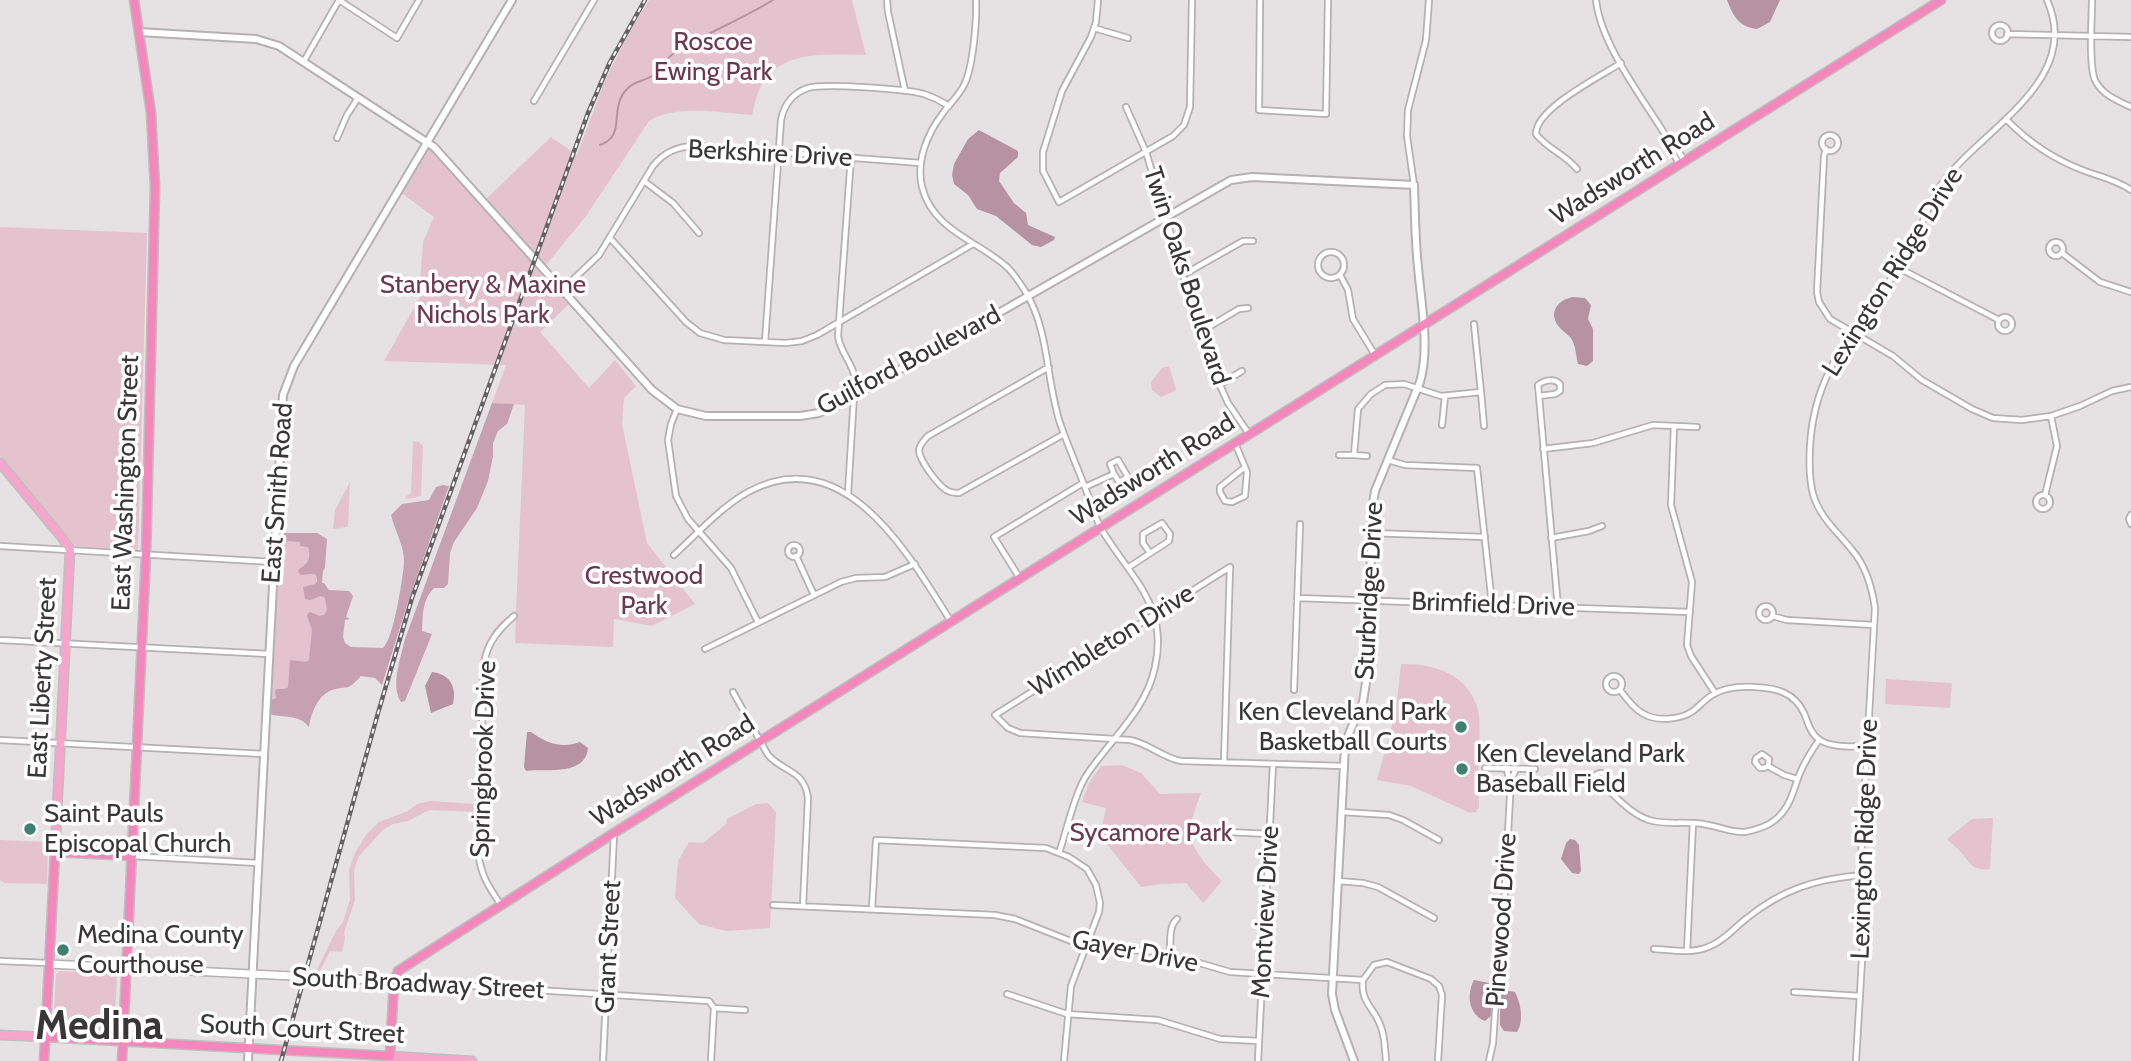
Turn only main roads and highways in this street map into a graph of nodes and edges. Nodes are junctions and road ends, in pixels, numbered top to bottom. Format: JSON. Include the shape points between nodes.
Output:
{"nodes":[{"id":1,"x":134,"y":0,"type":"edge"},
{"id":2,"x":1941,"y":0,"type":"edge"},
{"id":3,"x":0,"y":463,"type":"edge"},
{"id":4,"x":55,"y":852,"type":"junction"},
{"id":5,"x":132,"y":856,"type":"junction"},
{"id":6,"x":49,"y":964,"type":"junction"},
{"id":7,"x":127,"y":967,"type":"junction"},
{"id":8,"x":394,"y":981,"type":"junction"},
{"id":9,"x":0,"y":1035,"type":"edge"},
{"id":10,"x":45,"y":1037,"type":"junction"},
{"id":11,"x":123,"y":1041,"type":"junction"},
{"id":12,"x":319,"y":1057,"type":"edge"},
{"id":13,"x":390,"y":1059,"type":"edge"},
{"id":14,"x":430,"y":1060,"type":"edge"},
{"id":15,"x":44,"y":1061,"type":"edge"},
{"id":16,"x":122,"y":1061,"type":"edge"},
{"id":17,"x":472,"y":1061,"type":"edge"}],
"edges":[{"from":1,"to":5,"type":"highway","name":"East Washington Street","via":[[151,113],[155,187],[146,555]]},
{"from":2,"to":8,"type":"highway","name":"Wadsworth Road","via":[[614,833],[398,971]]},
{"from":3,"to":4,"type":"main road","name":"East Liberty Street","via":[[70,551]]},
{"from":4,"to":5,"type":"highway"},
{"from":4,"to":6,"type":"highway","name":"East Liberty Street"},
{"from":5,"to":7,"type":"highway","name":"East Washington Street"},
{"from":6,"to":7,"type":"main road","name":"South Broadway Street"},
{"from":6,"to":10,"type":"highway","name":"East Liberty Street"},
{"from":7,"to":8,"type":"main road","name":"South Broadway Street"},
{"from":7,"to":11,"type":"highway","name":"East Washington Street"},
{"from":8,"to":13,"type":"highway"},
{"from":9,"to":10,"type":"main road"},
{"from":10,"to":11,"type":"highway","name":"South Court Street"},
{"from":10,"to":15,"type":"highway","name":"East Liberty Street"},
{"from":11,"to":12,"type":"highway","name":"South Court Street"},
{"from":11,"to":16,"type":"highway","name":"East Washington Street"},
{"from":12,"to":13,"type":"highway","name":"South Court Street"},
{"from":13,"to":14,"type":"main road","name":"South Court Street"},
{"from":14,"to":17,"type":"main road","name":"South Court Street"}]}
